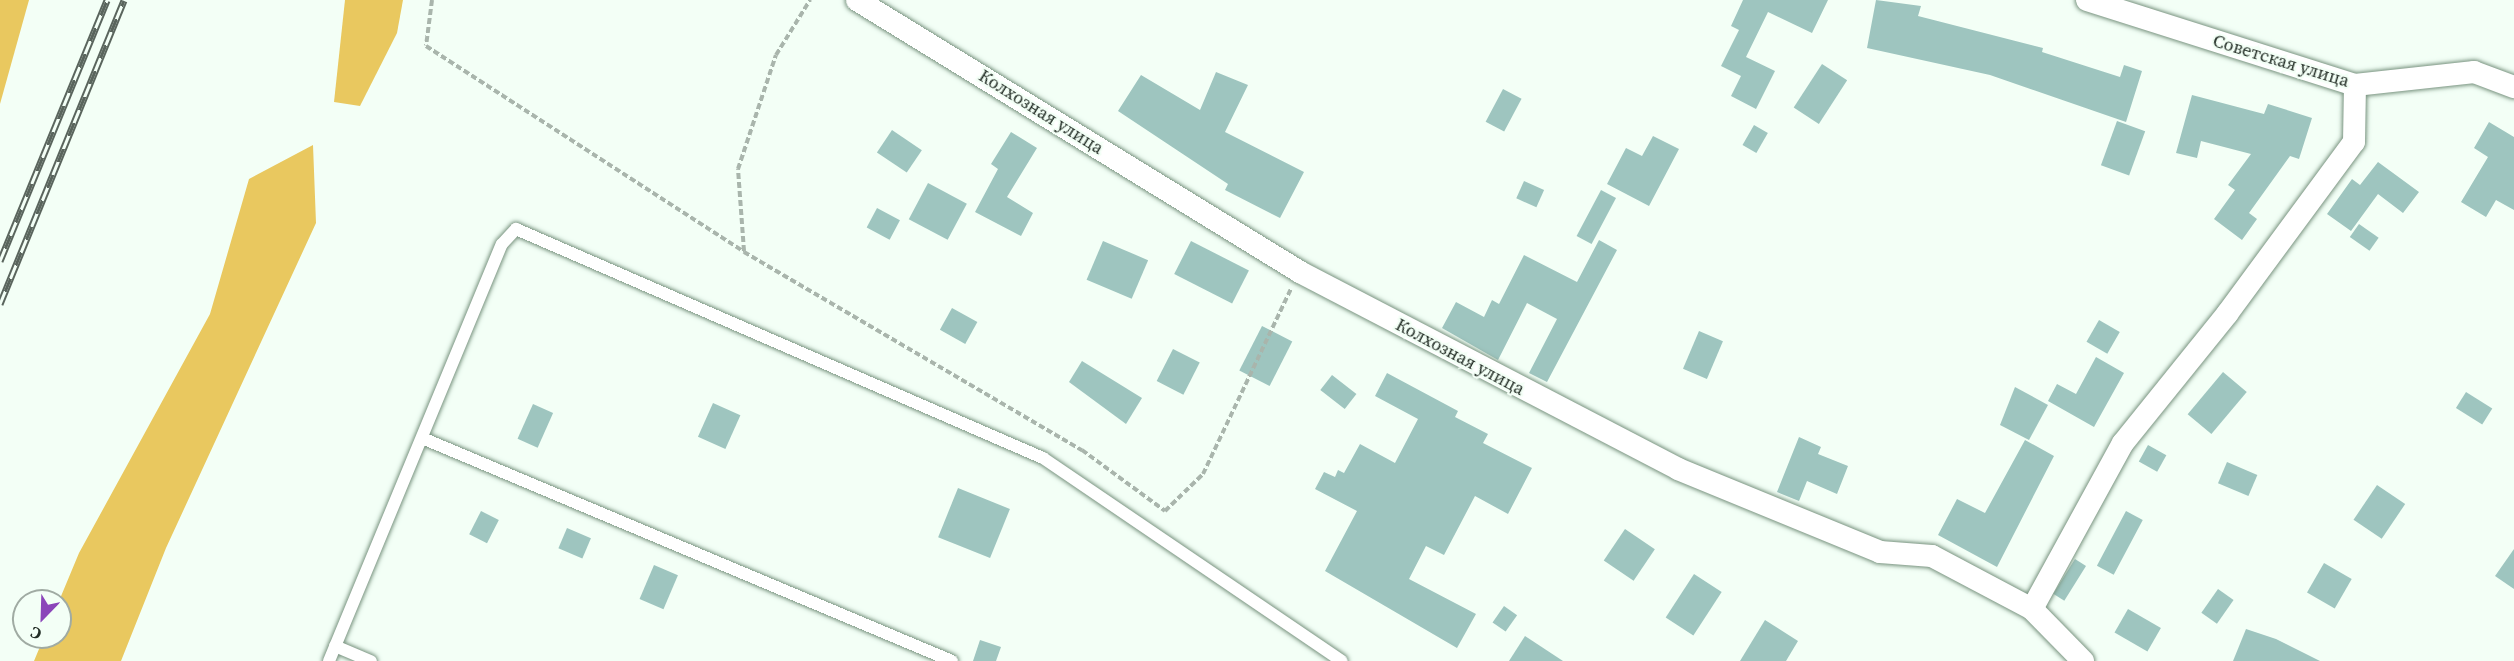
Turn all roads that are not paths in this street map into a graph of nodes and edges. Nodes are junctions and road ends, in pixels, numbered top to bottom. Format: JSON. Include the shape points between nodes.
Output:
{"nodes":[{"id":1,"x":857,"y":0,"type":"edge"},
{"id":2,"x":2087,"y":0,"type":"edge"},
{"id":3,"x":2355,"y":84,"type":"junction"},
{"id":4,"x":2514,"y":87,"type":"edge"},
{"id":5,"x":422,"y":438,"type":"junction"},
{"id":6,"x":2032,"y":609,"type":"junction"},
{"id":7,"x":335,"y":646,"type":"junction"},
{"id":8,"x":329,"y":661,"type":"edge"},
{"id":9,"x":371,"y":661,"type":"edge"},
{"id":10,"x":952,"y":661,"type":"edge"},
{"id":11,"x":1342,"y":661,"type":"edge"},
{"id":12,"x":2083,"y":661,"type":"edge"}],
"edges":[{"from":1,"to":6,"type":"street","name":"Колхозная улица","via":[[1300,272],[1678,469],[1880,552],[1932,556]]},
{"from":2,"to":3,"type":"street","name":"Советская улица"},
{"from":3,"to":4,"type":"street","name":"Советская улица","via":[[2474,72]]},
{"from":3,"to":6,"type":"street","via":[[2354,142],[2227,314],[2123,443]]},
{"from":5,"to":7,"type":"lane"},
{"from":5,"to":10,"type":"lane"},
{"from":5,"to":11,"type":"lane","via":[[502,243],[516,229],[531,232],[1043,458]]},
{"from":6,"to":12,"type":"street","name":"Колхозная улица"},
{"from":7,"to":8,"type":"lane"},
{"from":7,"to":9,"type":"lane"}]}
